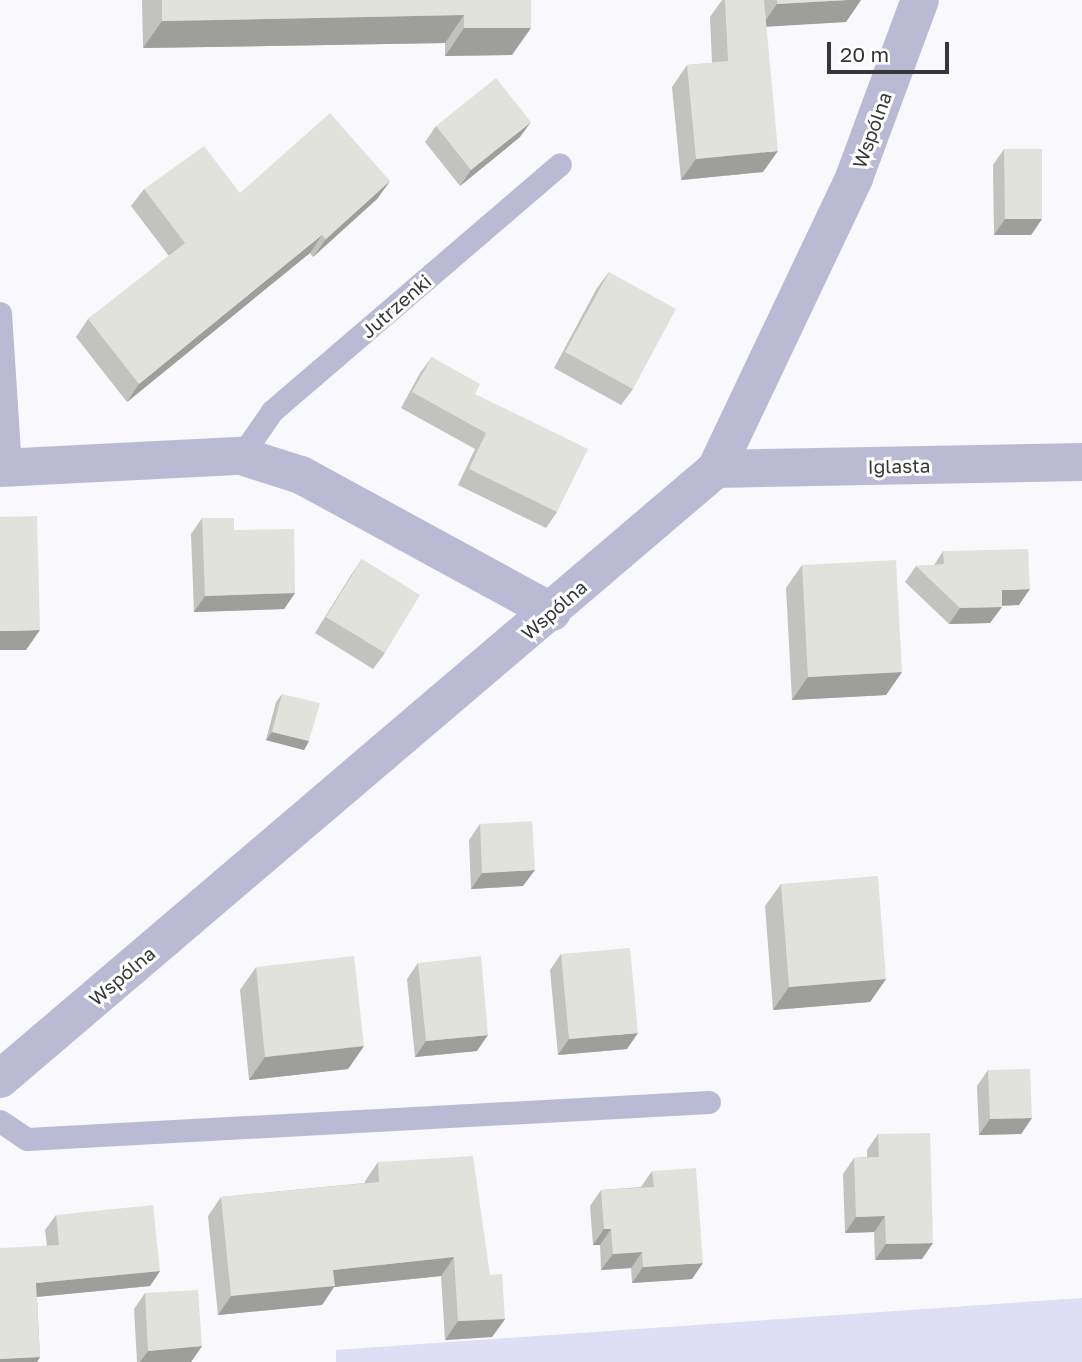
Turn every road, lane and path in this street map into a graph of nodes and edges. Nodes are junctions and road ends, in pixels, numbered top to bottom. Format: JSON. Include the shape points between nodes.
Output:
{"nodes":[{"id":1,"x":920,"y":0,"type":"edge"},
{"id":2,"x":561,"y":164,"type":"dead end"},
{"id":3,"x":0,"y":313,"type":"edge"},
{"id":4,"x":241,"y":456,"type":"junction"},
{"id":5,"x":1082,"y":463,"type":"edge"},
{"id":6,"x":5,"y":467,"type":"edge"},
{"id":7,"x":716,"y":469,"type":"junction"},
{"id":8,"x":552,"y":612,"type":"junction"},
{"id":9,"x":0,"y":1079,"type":"edge"},
{"id":10,"x":709,"y":1102,"type":"dead end"},
{"id":11,"x":0,"y":1121,"type":"edge"}],
"edges":[{"from":1,"to":7,"type":"street","name":"Wspólna","via":[[855,178]]},
{"from":2,"to":4,"type":"lane","name":"Jutrzenki","via":[[272,411]]},
{"from":3,"to":6,"type":"lane"},
{"from":4,"to":6,"type":"street"},
{"from":4,"to":8,"type":"street","via":[[300,475]]},
{"from":5,"to":7,"type":"street","name":"Iglasta"},
{"from":7,"to":8,"type":"street","name":"Wspólna"},
{"from":8,"to":9,"type":"street","name":"Wspólna"},
{"from":10,"to":11,"type":"lane","via":[[27,1139]]}]}
